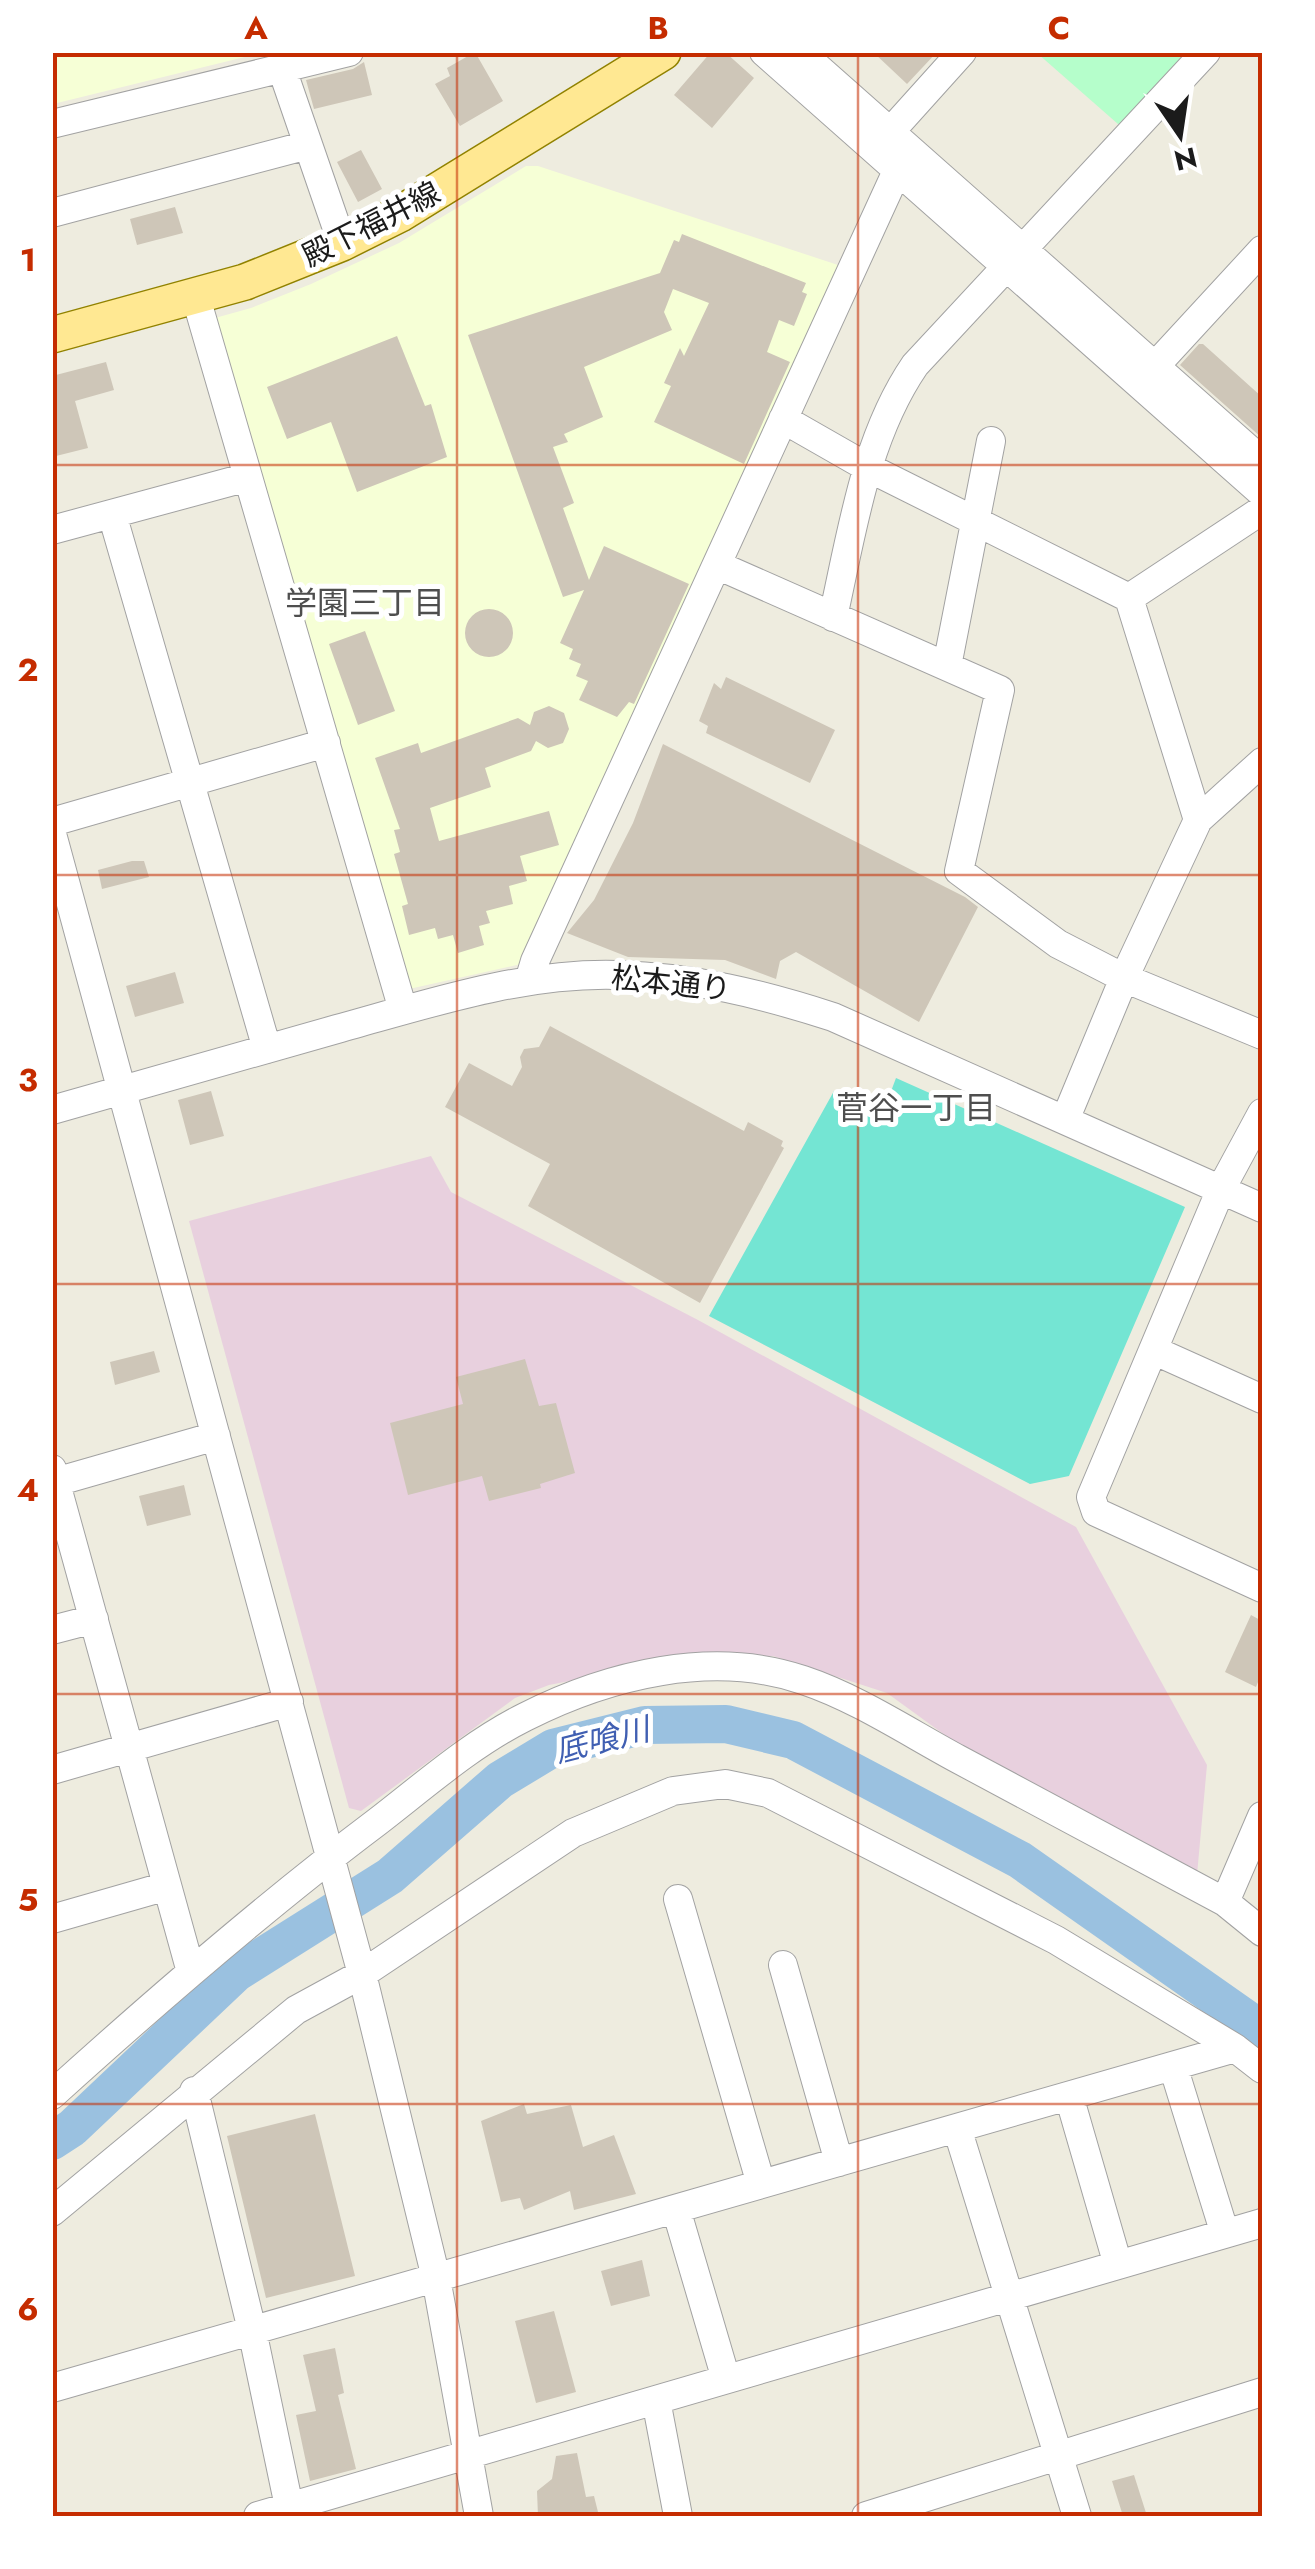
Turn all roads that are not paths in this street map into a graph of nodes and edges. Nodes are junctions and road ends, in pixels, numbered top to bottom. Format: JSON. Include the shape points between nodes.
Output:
{"nodes":[{"id":1,"x":349,"y":52,"type":"edge"},
{"id":2,"x":663,"y":52,"type":"edge"},
{"id":3,"x":764,"y":52,"type":"edge"},
{"id":4,"x":800,"y":52,"type":"edge"},
{"id":5,"x":962,"y":52,"type":"edge"},
{"id":6,"x":1206,"y":52,"type":"edge"},
{"id":7,"x":283,"y":61,"type":"edge"},
{"id":8,"x":52,"y":124,"type":"edge"},
{"id":9,"x":890,"y":132,"type":"junction"},
{"id":10,"x":308,"y":144,"type":"junction"},
{"id":11,"x":897,"y":171,"type":"junction"},
{"id":12,"x":52,"y":213,"type":"edge"},
{"id":13,"x":342,"y":243,"type":"junction"},
{"id":14,"x":1262,"y":250,"type":"edge"},
{"id":15,"x":1016,"y":260,"type":"junction"},
{"id":16,"x":196,"y":298,"type":"junction"},
{"id":17,"x":52,"y":336,"type":"edge"},
{"id":18,"x":1156,"y":366,"type":"junction"},
{"id":19,"x":783,"y":419,"type":"junction"},
{"id":20,"x":991,"y":441,"type":"dead end"},
{"id":21,"x":1262,"y":461,"type":"edge"},
{"id":22,"x":867,"y":467,"type":"junction"},
{"id":23,"x":248,"y":476,"type":"junction"},
{"id":24,"x":1262,"y":493,"type":"edge"},
{"id":25,"x":1262,"y":510,"type":"edge"},
{"id":26,"x":112,"y":514,"type":"junction"},
{"id":27,"x":975,"y":521,"type":"junction"},
{"id":28,"x":52,"y":530,"type":"edge"},
{"id":29,"x":717,"y":565,"type":"junction"},
{"id":30,"x":1129,"y":598,"type":"junction"},
{"id":31,"x":833,"y":617,"type":"junction"},
{"id":32,"x":947,"y":666,"type":"junction"},
{"id":33,"x":326,"y":743,"type":"junction"},
{"id":34,"x":1262,"y":762,"type":"edge"},
{"id":35,"x":188,"y":783,"type":"junction"},
{"id":36,"x":1198,"y":820,"type":"junction"},
{"id":37,"x":52,"y":822,"type":"edge"},
{"id":38,"x":52,"y":834,"type":"edge"},
{"id":39,"x":1124,"y":978,"type":"junction"},
{"id":40,"x":530,"y":981,"type":"junction"},
{"id":41,"x":403,"y":1010,"type":"junction"},
{"id":42,"x":1262,"y":1035,"type":"edge"},
{"id":43,"x":267,"y":1049,"type":"junction"},
{"id":44,"x":121,"y":1090,"type":"junction"},
{"id":45,"x":52,"y":1110,"type":"edge"},
{"id":46,"x":1262,"y":1113,"type":"edge"},
{"id":47,"x":1065,"y":1120,"type":"junction"},
{"id":48,"x":1221,"y":1189,"type":"junction"},
{"id":49,"x":1262,"y":1208,"type":"edge"},
{"id":50,"x":1153,"y":1350,"type":"junction"},
{"id":51,"x":1262,"y":1399,"type":"edge"},
{"id":52,"x":216,"y":1436,"type":"junction"},
{"id":53,"x":54,"y":1478,"type":"edge"},
{"id":54,"x":1262,"y":1588,"type":"edge"},
{"id":55,"x":94,"y":1618,"type":"junction"},
{"id":56,"x":52,"y":1630,"type":"edge"},
{"id":57,"x":288,"y":1702,"type":"junction"},
{"id":58,"x":129,"y":1748,"type":"junction"},
{"id":59,"x":52,"y":1770,"type":"edge"},
{"id":60,"x":1262,"y":1816,"type":"edge"},
{"id":61,"x":333,"y":1865,"type":"junction"},
{"id":62,"x":167,"y":1886,"type":"junction"},
{"id":63,"x":678,"y":1899,"type":"dead end"},
{"id":64,"x":1226,"y":1902,"type":"junction"},
{"id":65,"x":52,"y":1919,"type":"edge"},
{"id":66,"x":1262,"y":1932,"type":"edge"},
{"id":67,"x":783,"y":1965,"type":"dead end"},
{"id":68,"x":361,"y":1968,"type":"junction"},
{"id":69,"x":191,"y":1972,"type":"junction"},
{"id":70,"x":1235,"y":2048,"type":"junction"},
{"id":71,"x":93,"y":2058,"type":"junction"},
{"id":72,"x":1173,"y":2066,"type":"junction"},
{"id":73,"x":1262,"y":2068,"type":"edge"},
{"id":74,"x":52,"y":2069,"type":"edge"},
{"id":75,"x":194,"y":2091,"type":"junction"},
{"id":76,"x":52,"y":2095,"type":"edge"},
{"id":77,"x":1069,"y":2096,"type":"junction"},
{"id":78,"x":957,"y":2128,"type":"junction"},
{"id":79,"x":839,"y":2162,"type":"junction"},
{"id":80,"x":760,"y":2184,"type":"junction"},
{"id":81,"x":676,"y":2209,"type":"junction"},
{"id":82,"x":52,"y":2212,"type":"edge"},
{"id":83,"x":1262,"y":2223,"type":"edge"},
{"id":84,"x":1225,"y":2234,"type":"junction"},
{"id":85,"x":1118,"y":2265,"type":"junction"},
{"id":86,"x":436,"y":2278,"type":"junction"},
{"id":87,"x":1009,"y":2297,"type":"junction"},
{"id":88,"x":252,"y":2330,"type":"junction"},
{"id":89,"x":726,"y":2379,"type":"junction"},
{"id":90,"x":52,"y":2388,"type":"edge"},
{"id":91,"x":1262,"y":2392,"type":"edge"},
{"id":92,"x":656,"y":2400,"type":"junction"},
{"id":93,"x":468,"y":2454,"type":"junction"},
{"id":94,"x":1058,"y":2456,"type":"junction"},
{"id":95,"x":290,"y":2512,"type":"edge"},
{"id":96,"x":258,"y":2516,"type":"edge"},
{"id":97,"x":479,"y":2516,"type":"edge"},
{"id":98,"x":678,"y":2516,"type":"edge"},
{"id":99,"x":866,"y":2516,"type":"edge"},
{"id":100,"x":1076,"y":2516,"type":"edge"}],
"edges":[{"from":1,"to":7,"type":"street"},
{"from":2,"to":13,"type":"main road","name":"殿下福井線"},
{"from":3,"to":11,"type":"street"},
{"from":4,"to":9,"type":"street"},
{"from":5,"to":9,"type":"street"},
{"from":6,"to":15,"type":"street"},
{"from":7,"to":8,"type":"street"},
{"from":7,"to":10,"type":"street"},
{"from":9,"to":15,"type":"street"},
{"from":10,"to":12,"type":"street"},
{"from":10,"to":13,"type":"street"},
{"from":11,"to":15,"type":"street"},
{"from":11,"to":19,"type":"street"},
{"from":13,"to":16,"type":"main road","name":"殿下福井線"},
{"from":14,"to":18,"type":"street"},
{"from":15,"to":18,"type":"street"},
{"from":15,"to":22,"type":"street","via":[[916,365]]},
{"from":15,"to":24,"type":"street"},
{"from":16,"to":17,"type":"main road","name":"殿下福井線"},
{"from":16,"to":23,"type":"street"},
{"from":18,"to":21,"type":"street"},
{"from":19,"to":22,"type":"street"},
{"from":19,"to":29,"type":"street"},
{"from":20,"to":27,"type":"street"},
{"from":22,"to":27,"type":"street"},
{"from":22,"to":31,"type":"street"},
{"from":23,"to":26,"type":"street"},
{"from":23,"to":33,"type":"street"},
{"from":25,"to":30,"type":"street"},
{"from":26,"to":28,"type":"street"},
{"from":26,"to":35,"type":"street"},
{"from":27,"to":30,"type":"street"},
{"from":27,"to":32,"type":"street"},
{"from":29,"to":31,"type":"street"},
{"from":29,"to":40,"type":"street"},
{"from":30,"to":36,"type":"street"},
{"from":31,"to":32,"type":"street"},
{"from":32,"to":39,"type":"street","via":[[1000,690],[959,870],[1058,944]]},
{"from":33,"to":35,"type":"street"},
{"from":33,"to":41,"type":"street"},
{"from":34,"to":36,"type":"street"},
{"from":35,"to":37,"type":"street"},
{"from":35,"to":43,"type":"street"},
{"from":36,"to":39,"type":"street"},
{"from":38,"to":44,"type":"street"},
{"from":39,"to":42,"type":"street"},
{"from":39,"to":47,"type":"street"},
{"from":40,"to":41,"type":"street","name":"松本通り"},
{"from":40,"to":47,"type":"street","name":"松本通り","via":[[615,974],[776,998],[832,1016]]},
{"from":41,"to":43,"type":"street","name":"松本通り"},
{"from":43,"to":44,"type":"street","name":"松本通り"},
{"from":44,"to":45,"type":"street","name":"松本通り"},
{"from":44,"to":52,"type":"street"},
{"from":46,"to":48,"type":"street"},
{"from":47,"to":48,"type":"street","name":"松本通り"},
{"from":48,"to":49,"type":"street","name":"松本通り"},
{"from":48,"to":50,"type":"street"},
{"from":50,"to":51,"type":"street"},
{"from":50,"to":54,"type":"street","via":[[1090,1497],[1096,1512]]},
{"from":52,"to":53,"type":"street"},
{"from":52,"to":57,"type":"street"},
{"from":53,"to":55,"type":"street"},
{"from":55,"to":56,"type":"street"},
{"from":55,"to":58,"type":"street"},
{"from":57,"to":58,"type":"street"},
{"from":57,"to":61,"type":"street"},
{"from":58,"to":59,"type":"street"},
{"from":58,"to":62,"type":"street"},
{"from":60,"to":64,"type":"street"},
{"from":61,"to":64,"type":"street","via":[[475,1746],[525,1716],[654,1672],[753,1668],[804,1680],[878,1716]]},
{"from":61,"to":68,"type":"street"},
{"from":61,"to":69,"type":"street"},
{"from":62,"to":65,"type":"street"},
{"from":62,"to":69,"type":"street"},
{"from":63,"to":80,"type":"street"},
{"from":64,"to":66,"type":"street"},
{"from":67,"to":79,"type":"street"},
{"from":68,"to":70,"type":"street","via":[[574,1833],[674,1791],[724,1784],[768,1793],[1056,1940]]},
{"from":68,"to":75,"type":"street"},
{"from":68,"to":86,"type":"street"},
{"from":69,"to":71,"type":"street"},
{"from":70,"to":72,"type":"street"},
{"from":70,"to":73,"type":"street"},
{"from":71,"to":74,"type":"street"},
{"from":71,"to":76,"type":"street"},
{"from":72,"to":77,"type":"street"},
{"from":72,"to":84,"type":"street"},
{"from":75,"to":82,"type":"street"},
{"from":75,"to":88,"type":"street"},
{"from":77,"to":78,"type":"street"},
{"from":77,"to":85,"type":"street"},
{"from":78,"to":79,"type":"street"},
{"from":78,"to":87,"type":"street"},
{"from":79,"to":80,"type":"street"},
{"from":80,"to":81,"type":"street"},
{"from":81,"to":86,"type":"street"},
{"from":81,"to":89,"type":"street"},
{"from":83,"to":84,"type":"street"},
{"from":84,"to":85,"type":"street"},
{"from":85,"to":87,"type":"street"},
{"from":86,"to":88,"type":"street"},
{"from":86,"to":93,"type":"street"},
{"from":87,"to":89,"type":"street"},
{"from":87,"to":94,"type":"street"},
{"from":88,"to":90,"type":"street"},
{"from":88,"to":95,"type":"street"},
{"from":89,"to":92,"type":"street"},
{"from":91,"to":94,"type":"street"},
{"from":92,"to":93,"type":"street"},
{"from":92,"to":98,"type":"street"},
{"from":93,"to":95,"type":"street"},
{"from":93,"to":97,"type":"street"},
{"from":94,"to":99,"type":"street"},
{"from":94,"to":100,"type":"street"},
{"from":95,"to":96,"type":"street"}]}
